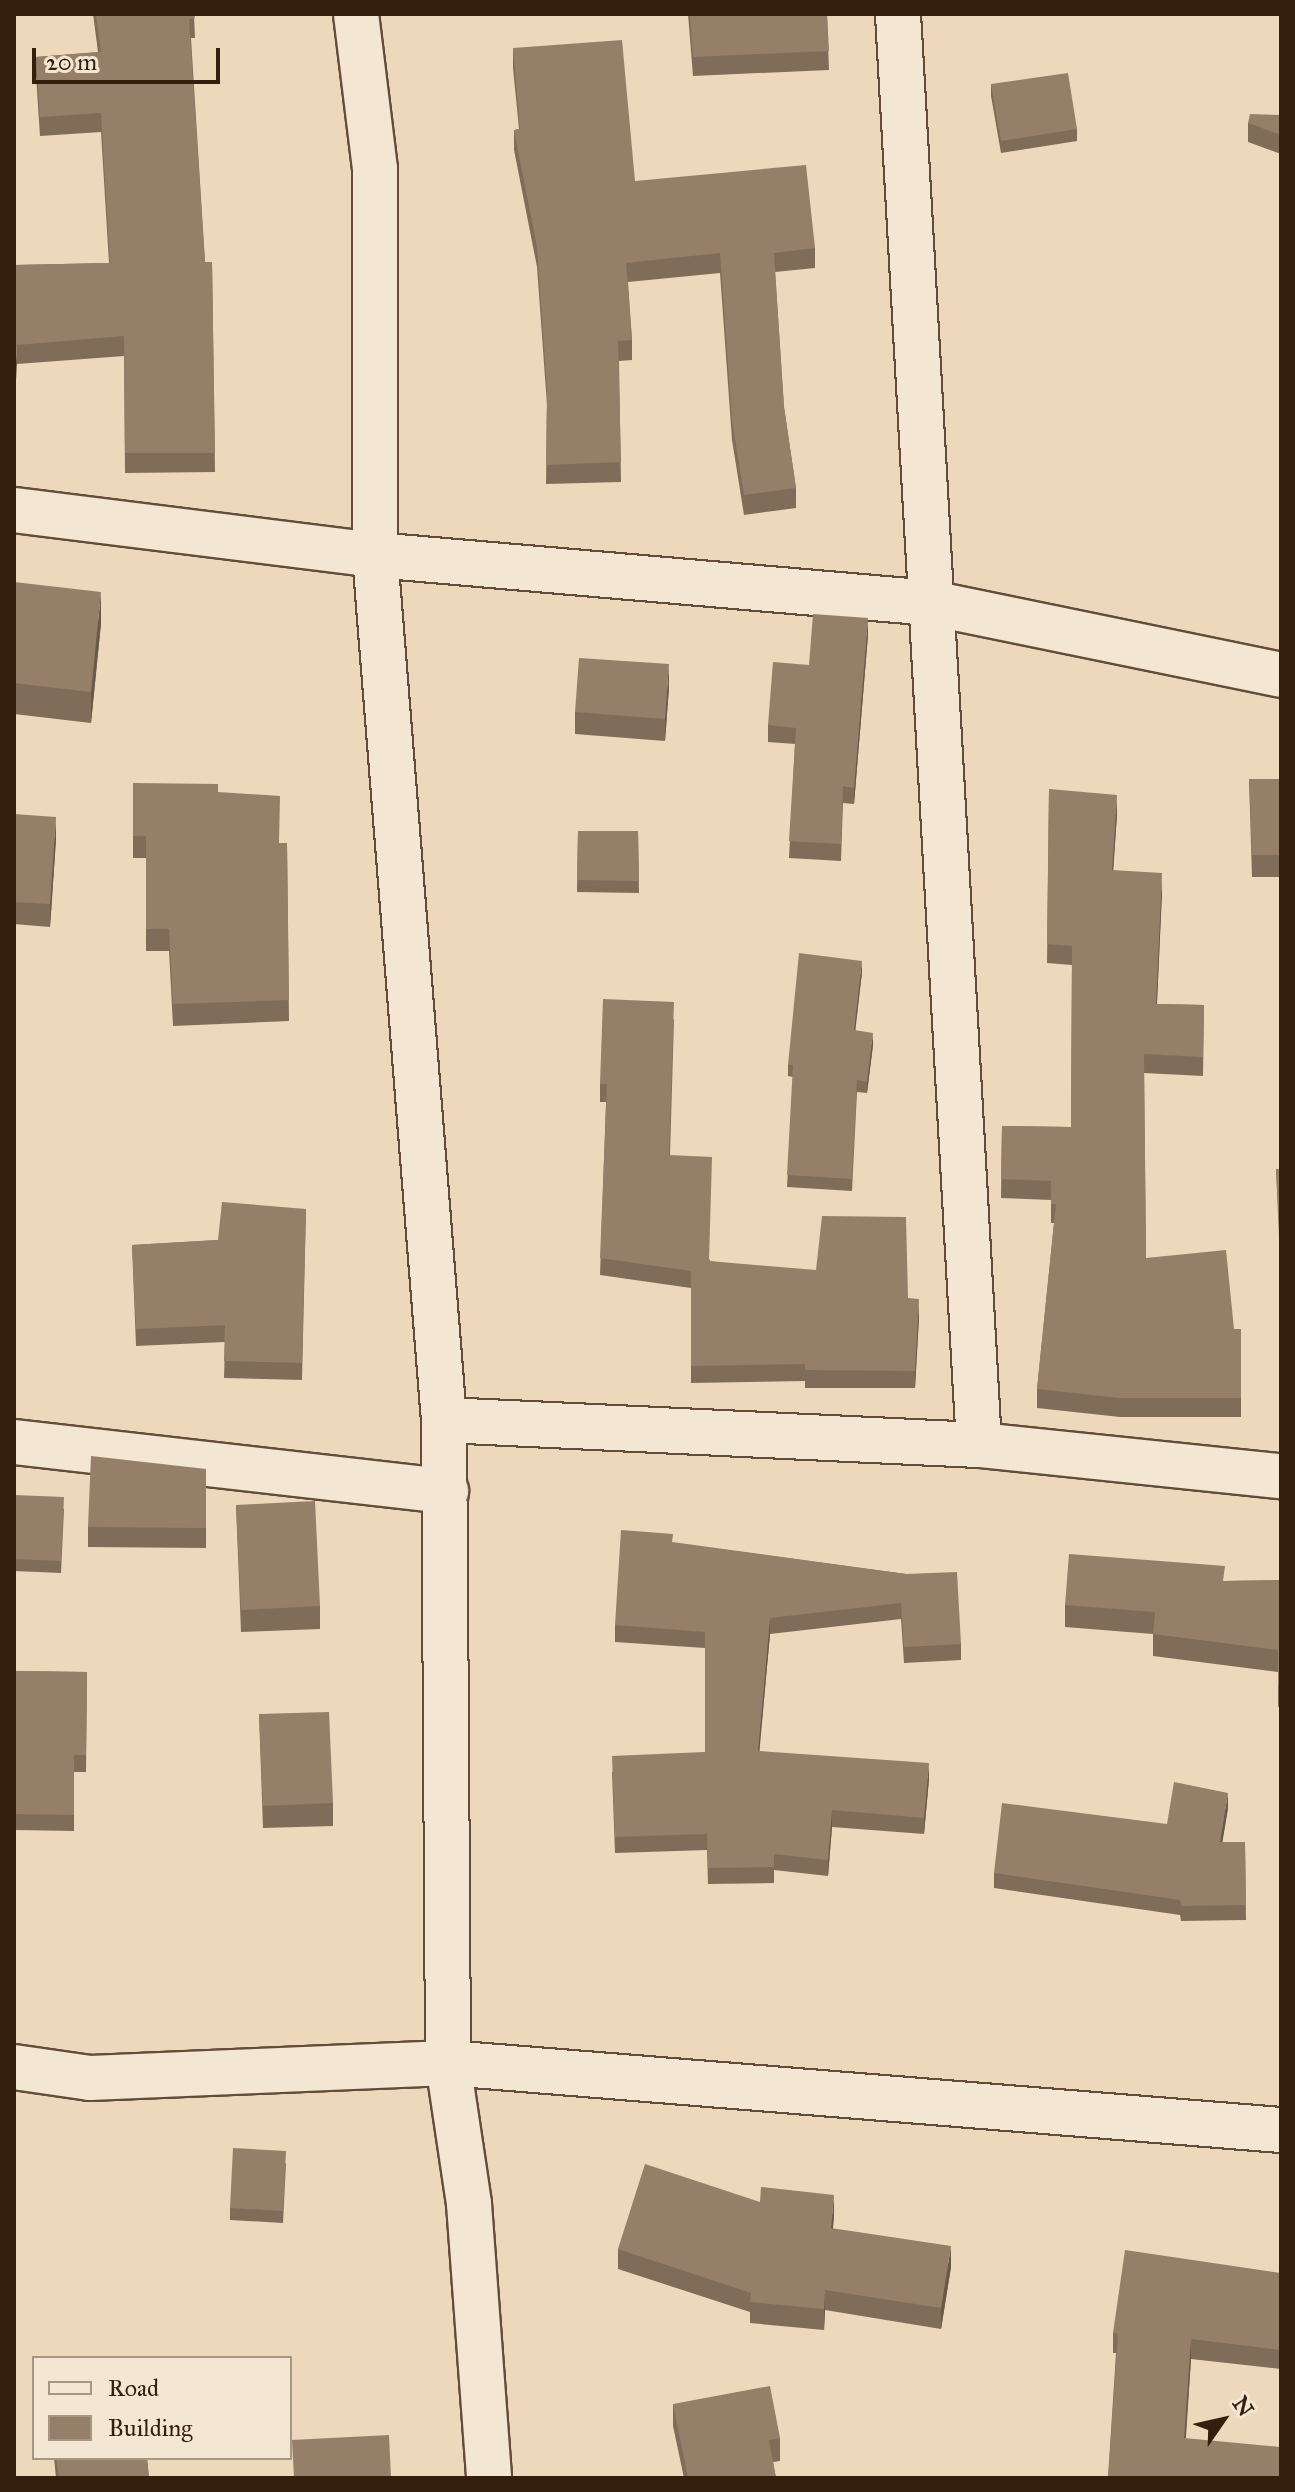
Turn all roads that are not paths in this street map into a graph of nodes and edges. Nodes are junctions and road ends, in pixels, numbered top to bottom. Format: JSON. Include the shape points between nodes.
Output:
{"nodes":[{"id":1,"x":356,"y":14,"type":"edge"},
{"id":2,"x":898,"y":14,"type":"edge"},
{"id":3,"x":14,"y":510,"type":"edge"},
{"id":4,"x":375,"y":555,"type":"junction"},
{"id":5,"x":931,"y":603,"type":"junction"},
{"id":6,"x":1281,"y":675,"type":"edge"},
{"id":7,"x":444,"y":1420,"type":"junction"},
{"id":8,"x":14,"y":1442,"type":"edge"},
{"id":9,"x":979,"y":1445,"type":"junction"},
{"id":10,"x":1281,"y":1476,"type":"edge"},
{"id":11,"x":446,"y":1491,"type":"junction"},
{"id":12,"x":448,"y":2063,"type":"junction"},
{"id":13,"x":14,"y":2067,"type":"edge"},
{"id":14,"x":1281,"y":2130,"type":"edge"},
{"id":15,"x":489,"y":2478,"type":"edge"}],
"edges":[{"from":1,"to":4,"type":"street","via":[[375,169]]},
{"from":2,"to":5,"type":"street"},
{"from":3,"to":4,"type":"street"},
{"from":4,"to":5,"type":"street"},
{"from":4,"to":7,"type":"street"},
{"from":5,"to":6,"type":"street"},
{"from":5,"to":9,"type":"street"},
{"from":7,"to":9,"type":"street"},
{"from":7,"to":11,"type":"street"},
{"from":8,"to":11,"type":"street"},
{"from":9,"to":10,"type":"street"},
{"from":11,"to":12,"type":"street"},
{"from":12,"to":13,"type":"street","via":[[90,2078]]},
{"from":12,"to":14,"type":"street"},
{"from":12,"to":15,"type":"street","via":[[469,2204]]}]}
